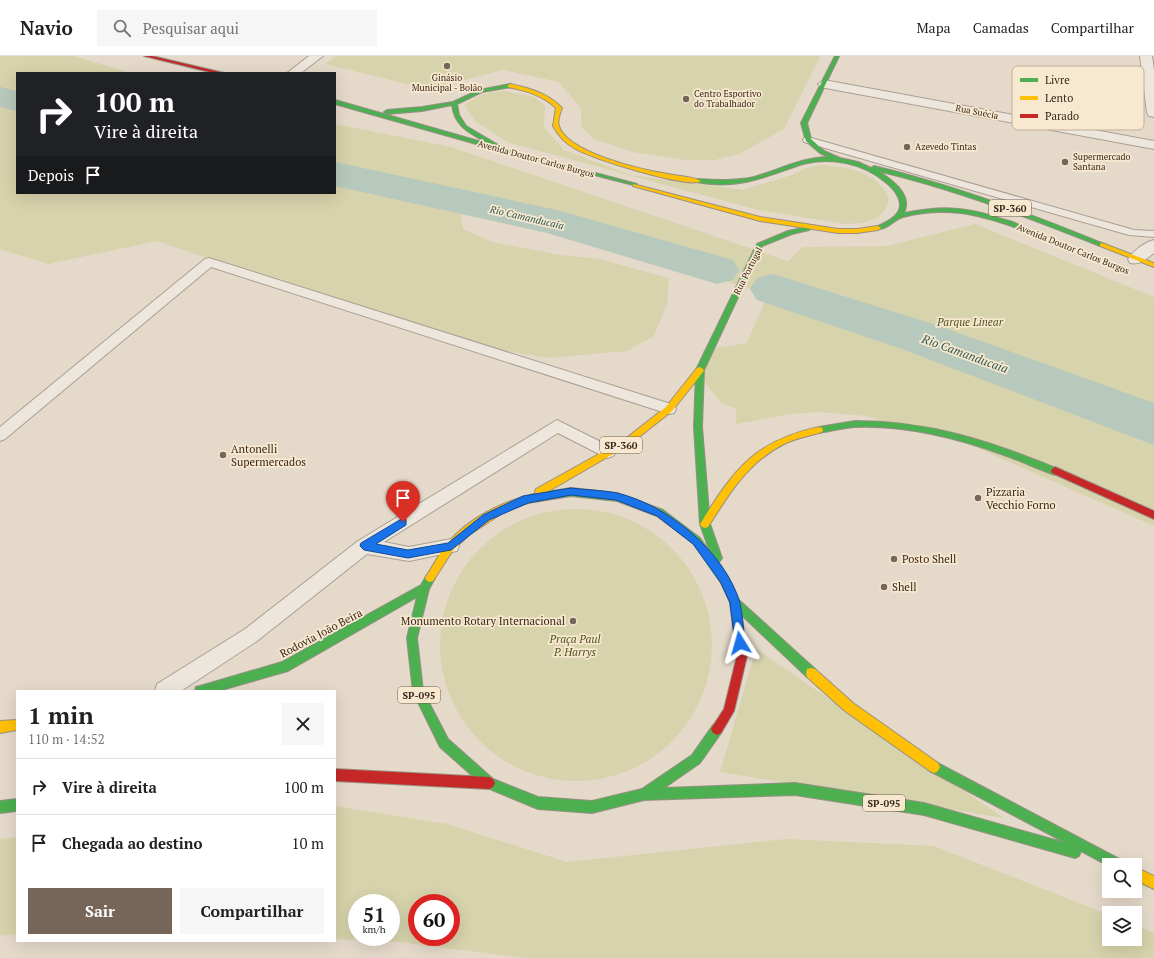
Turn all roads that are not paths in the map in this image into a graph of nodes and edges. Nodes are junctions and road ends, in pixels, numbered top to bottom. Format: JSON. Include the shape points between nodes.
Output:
{"nodes":[{"id":1,"x":146,"y":56,"type":"edge"},
{"id":2,"x":317,"y":56,"type":"edge"},
{"id":3,"x":837,"y":56,"type":"edge"},
{"id":4,"x":1146,"y":56,"type":"edge"},
{"id":5,"x":217,"y":72,"type":"edge"},
{"id":6,"x":293,"y":72,"type":"edge"},
{"id":7,"x":824,"y":84,"type":"junction"},
{"id":8,"x":336,"y":102,"type":"edge"},
{"id":9,"x":454,"y":103,"type":"junction"},
{"id":10,"x":372,"y":113,"type":"junction"},
{"id":11,"x":1154,"y":113,"type":"edge"},
{"id":12,"x":1012,"y":119,"type":"edge"},
{"id":13,"x":1073,"y":130,"type":"edge"},
{"id":14,"x":808,"y":140,"type":"junction"},
{"id":15,"x":1154,"y":145,"type":"edge"},
{"id":16,"x":503,"y":150,"type":"junction"},
{"id":17,"x":838,"y":160,"type":"junction"},
{"id":18,"x":861,"y":165,"type":"junction"},
{"id":19,"x":751,"y":179,"type":"junction"},
{"id":20,"x":744,"y":190,"type":"dead end"},
{"id":21,"x":739,"y":210,"type":"junction"},
{"id":22,"x":898,"y":216,"type":"junction"},
{"id":23,"x":746,"y":226,"type":"dead end"},
{"id":24,"x":1026,"y":230,"type":"dead end"},
{"id":25,"x":838,"y":231,"type":"junction"},
{"id":26,"x":1154,"y":234,"type":"edge"},
{"id":27,"x":1154,"y":245,"type":"edge"},
{"id":28,"x":1136,"y":258,"type":"junction"},
{"id":29,"x":1154,"y":265,"type":"edge"},
{"id":30,"x":700,"y":370,"type":"junction"},
{"id":31,"x":669,"y":409,"type":"junction"},
{"id":32,"x":0,"y":435,"type":"edge"},
{"id":33,"x":608,"y":452,"type":"junction"},
{"id":34,"x":526,"y":499,"type":"junction"},
{"id":35,"x":1154,"y":516,"type":"edge"},
{"id":36,"x":705,"y":524,"type":"junction"},
{"id":37,"x":364,"y":546,"type":"junction"},
{"id":38,"x":451,"y":546,"type":"junction"},
{"id":39,"x":725,"y":580,"type":"junction"},
{"id":40,"x":424,"y":588,"type":"junction"},
{"id":41,"x":735,"y":603,"type":"junction"},
{"id":42,"x":166,"y":690,"type":"edge"},
{"id":43,"x":204,"y":690,"type":"edge"},
{"id":44,"x":16,"y":725,"type":"edge"},
{"id":45,"x":0,"y":727,"type":"edge"},
{"id":46,"x":336,"y":775,"type":"edge"},
{"id":47,"x":489,"y":783,"type":"junction"},
{"id":48,"x":644,"y":794,"type":"junction"},
{"id":49,"x":16,"y":805,"type":"edge"},
{"id":50,"x":0,"y":807,"type":"edge"},
{"id":51,"x":1107,"y":858,"type":"edge"},
{"id":52,"x":1102,"y":859,"type":"edge"},
{"id":53,"x":1142,"y":877,"type":"edge"},
{"id":54,"x":1154,"y":883,"type":"edge"}],
"edges":[{"from":1,"to":5,"type":"main road"},
{"from":2,"to":6,"type":"street"},
{"from":3,"to":7,"type":"main road"},
{"from":4,"to":11,"type":"street"},
{"from":7,"to":12,"type":"street","name":"Rua Suécia"},
{"from":7,"to":14,"type":"main road","via":[[804,123]]},
{"from":8,"to":10,"type":"main road","name":"Avenida Doutor Carlos Burgos"},
{"from":9,"to":10,"type":"main road","via":[[422,109]]},
{"from":9,"to":16,"type":"main road","via":[[456,115],[464,127]]},
{"from":9,"to":19,"type":"main road","via":[[493,87],[510,86],[542,94],[552,99],[559,108],[556,126],[561,136],[573,146],[604,161],[690,180],[734,182]]},
{"from":10,"to":16,"type":"main road","name":"Avenida Doutor Carlos Burgos"},
{"from":13,"to":15,"type":"street","name":"Rua Suécia"},
{"from":14,"to":17,"type":"main road","via":[[822,152]]},
{"from":14,"to":26,"type":"lane","via":[[1133,232]]},
{"from":16,"to":21,"type":"main road","name":"Avenida Doutor Carlos Burgos"},
{"from":17,"to":18,"type":"main road","number":"SP-360"},
{"from":17,"to":19,"type":"main road","number":"SP-360","via":[[820,159],[803,162]]},
{"from":18,"to":22,"type":"main road","number":"SP-360","via":[[888,180],[901,194],[903,206]]},
{"from":18,"to":28,"type":"main road","name":"Avenida Doutor Carlos Burgos","number":"SP-360","via":[[942,183]]},
{"from":19,"to":20,"type":"main road"},
{"from":21,"to":23,"type":"main road"},
{"from":21,"to":25,"type":"main road","name":"Avenida Doutor Carlos Burgos","via":[[760,219]]},
{"from":22,"to":24,"type":"main road","name":"Avenida Doutor Carlos Burgos","number":"SP-360","via":[[952,208],[974,212]]},
{"from":22,"to":25,"type":"main road","number":"SP-360","via":[[888,224],[874,229]]},
{"from":25,"to":30,"type":"main road","name":"Rua Portugal","number":"SP-360","via":[[805,229],[756,245]]},
{"from":27,"to":28,"type":"street"},
{"from":28,"to":29,"type":"main road","name":"Avenida Doutor Carlos Burgos","number":"SP-360"},
{"from":30,"to":31,"type":"main road","name":"Rua Portugal","number":"SP-360"},
{"from":30,"to":36,"type":"main road","name":"Rua Portugal","number":"SP-360","via":[[698,426]]},
{"from":31,"to":32,"type":"lane","via":[[209,262]]},
{"from":31,"to":33,"type":"main road","name":"Rua Portugal","number":"SP-360","via":[[627,442]]},
{"from":33,"to":34,"type":"main road","name":"Rua Portugal","number":"SP-360"},
{"from":33,"to":37,"type":"lane","via":[[557,426]]},
{"from":34,"to":38,"type":"main road","number":"SP-095","via":[[486,517]]},
{"from":34,"to":39,"type":"main road","number":"SP-095","via":[[571,492],[617,497],[660,514],[697,541]]},
{"from":35,"to":36,"type":"main road","via":[[1025,459],[940,431],[879,423],[830,426],[794,436],[754,458],[729,486]]},
{"from":36,"to":39,"type":"main road","name":"Rua Portugal","number":"SP-360"},
{"from":37,"to":38,"type":"lane","via":[[408,554]]},
{"from":37,"to":42,"type":"lane","via":[[251,635]]},
{"from":38,"to":40,"type":"main road","number":"SP-095"},
{"from":39,"to":41,"type":"main road","number":"SP-095"},
{"from":40,"to":43,"type":"main road","name":"Rodovia João Beira","number":"SP-095","via":[[284,667]]},
{"from":40,"to":47,"type":"main road","number":"SP-095","via":[[412,638],[418,692],[444,743]]},
{"from":41,"to":48,"type":"main road","number":"SP-095","via":[[742,656],[729,711],[696,759]]},
{"from":41,"to":51,"type":"main road","number":"SP-095","via":[[850,707],[936,768]]},
{"from":44,"to":45,"type":"main road"},
{"from":46,"to":47,"type":"main road","number":"SP-095"},
{"from":47,"to":48,"type":"main road","number":"SP-095","via":[[538,803],[592,807]]},
{"from":48,"to":52,"type":"main road","number":"SP-095","via":[[795,789],[924,809]]},
{"from":49,"to":50,"type":"main road"},
{"from":53,"to":54,"type":"main road"}]}
